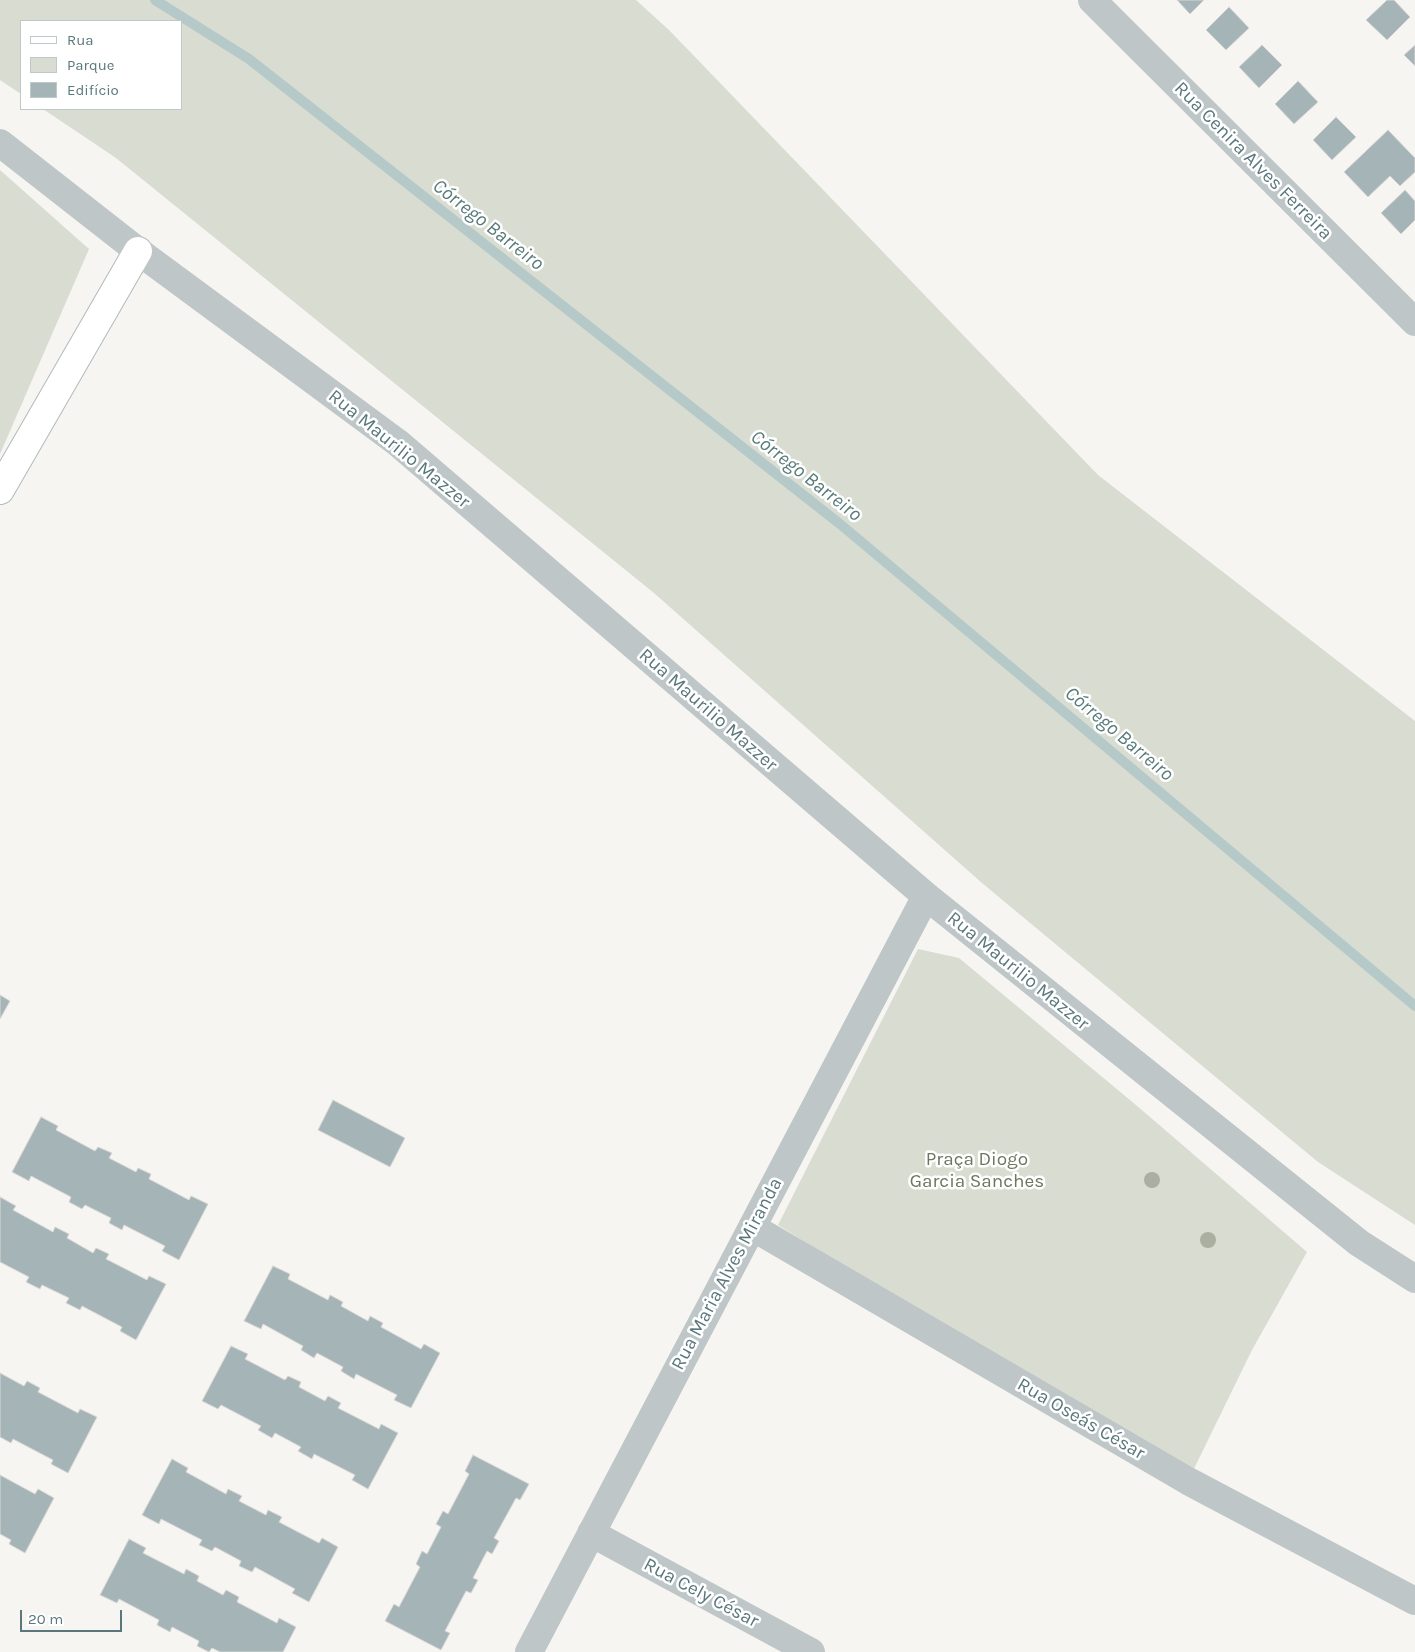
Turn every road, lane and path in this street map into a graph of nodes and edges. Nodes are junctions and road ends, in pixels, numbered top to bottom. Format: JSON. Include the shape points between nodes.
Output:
{"nodes":[{"id":1,"x":1092,"y":0,"type":"edge"},
{"id":2,"x":0,"y":143,"type":"edge"},
{"id":3,"x":138,"y":251,"type":"junction"},
{"id":4,"x":1415,"y":322,"type":"edge"},
{"id":5,"x":0,"y":490,"type":"edge"},
{"id":6,"x":926,"y":896,"type":"junction"},
{"id":7,"x":752,"y":1227,"type":"junction"},
{"id":8,"x":1415,"y":1279,"type":"edge"},
{"id":9,"x":591,"y":1533,"type":"junction"},
{"id":10,"x":1415,"y":1601,"type":"edge"},
{"id":11,"x":529,"y":1652,"type":"edge"},
{"id":12,"x":812,"y":1652,"type":"edge"}],
"edges":[{"from":1,"to":4,"type":"street","name":"Rua Cenira Alves Ferreira"},
{"from":2,"to":3,"type":"street","name":"Rua Maurilio Mazzer"},
{"from":3,"to":5,"type":"main road"},
{"from":3,"to":6,"type":"street","name":"Rua Maurilio Mazzer","via":[[398,443]]},
{"from":6,"to":7,"type":"street","name":"Rua Maria Alves Miranda"},
{"from":6,"to":8,"type":"street","name":"Rua Maurilio Mazzer","via":[[1358,1244]]},
{"from":7,"to":9,"type":"street","name":"Rua Maria Alves Miranda"},
{"from":7,"to":10,"type":"street","name":"Rua Oseás César","via":[[1188,1481]]},
{"from":9,"to":11,"type":"street","name":"Rua Maria Alves Miranda"},
{"from":9,"to":12,"type":"street","name":"Rua Cely César"}]}
